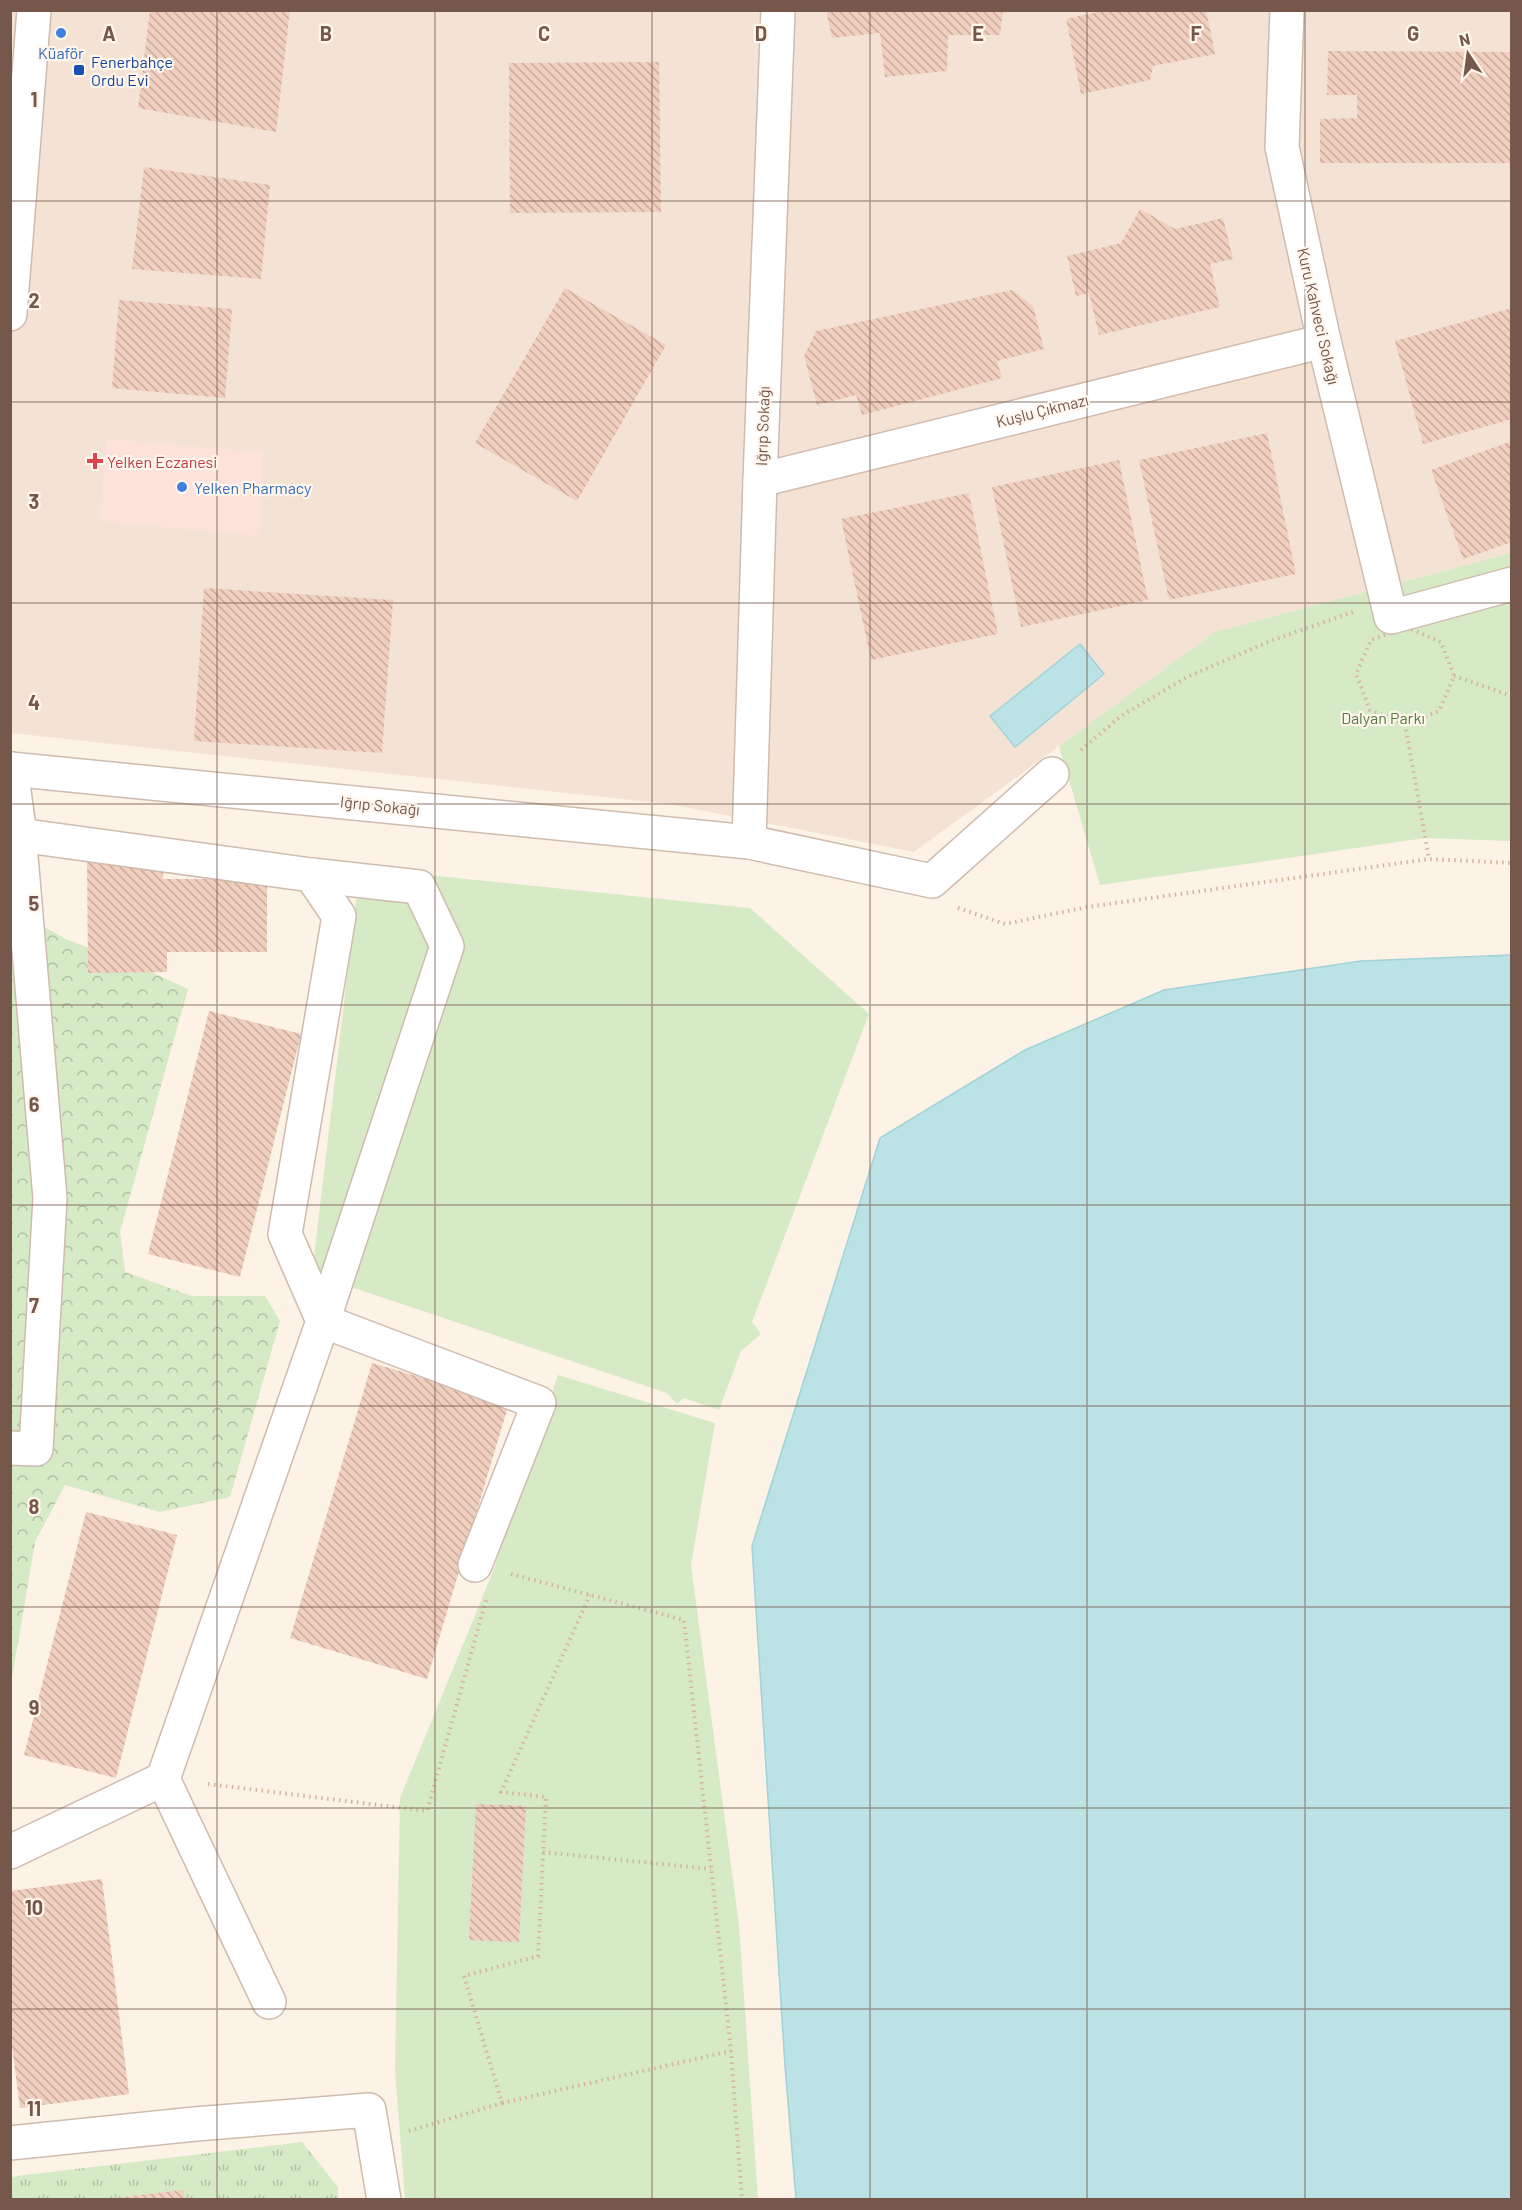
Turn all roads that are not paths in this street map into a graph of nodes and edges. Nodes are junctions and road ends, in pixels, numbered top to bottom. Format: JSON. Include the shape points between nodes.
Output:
{"nodes":[{"id":1,"x":34,"y":10,"type":"edge"},
{"id":2,"x":778,"y":10,"type":"edge"},
{"id":3,"x":1287,"y":10,"type":"edge"},
{"id":4,"x":10,"y":314,"type":"edge"},
{"id":5,"x":1324,"y":341,"type":"junction"},
{"id":6,"x":760,"y":480,"type":"junction"},
{"id":7,"x":1512,"y":584,"type":"edge"},
{"id":8,"x":11,"y":769,"type":"edge"},
{"id":9,"x":1052,"y":774,"type":"road end"},
{"id":10,"x":19,"y":835,"type":"junction"},
{"id":11,"x":749,"y":842,"type":"junction"},
{"id":12,"x":311,"y":875,"type":"junction"},
{"id":13,"x":323,"y":1321,"type":"junction"},
{"id":14,"x":10,"y":1448,"type":"edge"},
{"id":15,"x":489,"y":1577,"type":"road end"},
{"id":16,"x":163,"y":1779,"type":"junction"},
{"id":17,"x":10,"y":1852,"type":"edge"},
{"id":18,"x":268,"y":2002,"type":"dead end"},
{"id":19,"x":10,"y":2144,"type":"edge"},
{"id":20,"x":384,"y":2199,"type":"edge"}],
"edges":[{"from":1,"to":4,"type":"street"},
{"from":2,"to":6,"type":"street","name":"Iğrıp Sokağı"},
{"from":3,"to":5,"type":"street","name":"Kuru Kahveci Sokağı","via":[[1282,147]]},
{"from":5,"to":6,"type":"street","name":"Kuşlu Çıkmazı"},
{"from":5,"to":7,"type":"street","name":"Kuru Kahveci Sokağı","via":[[1389,609]]},
{"from":6,"to":11,"type":"street","name":"Iğrıp Sokağı"},
{"from":8,"to":10,"type":"street"},
{"from":8,"to":11,"type":"street","name":"Iğrıp Sokağı"},
{"from":9,"to":11,"type":"street","name":"Iğrıp Sokağı","via":[[932,881]]},
{"from":10,"to":12,"type":"street"},
{"from":10,"to":14,"type":"street","via":[[50,1198],[36,1449]]},
{"from":12,"to":13,"type":"street","via":[[339,916],[285,1234]]},
{"from":12,"to":13,"type":"street","via":[[418,887],[447,946]]},
{"from":13,"to":15,"type":"street","via":[[539,1403]]},
{"from":13,"to":16,"type":"street"},
{"from":16,"to":17,"type":"street"},
{"from":16,"to":18,"type":"street"},
{"from":19,"to":20,"type":"street","via":[[369,2110]]}]}
